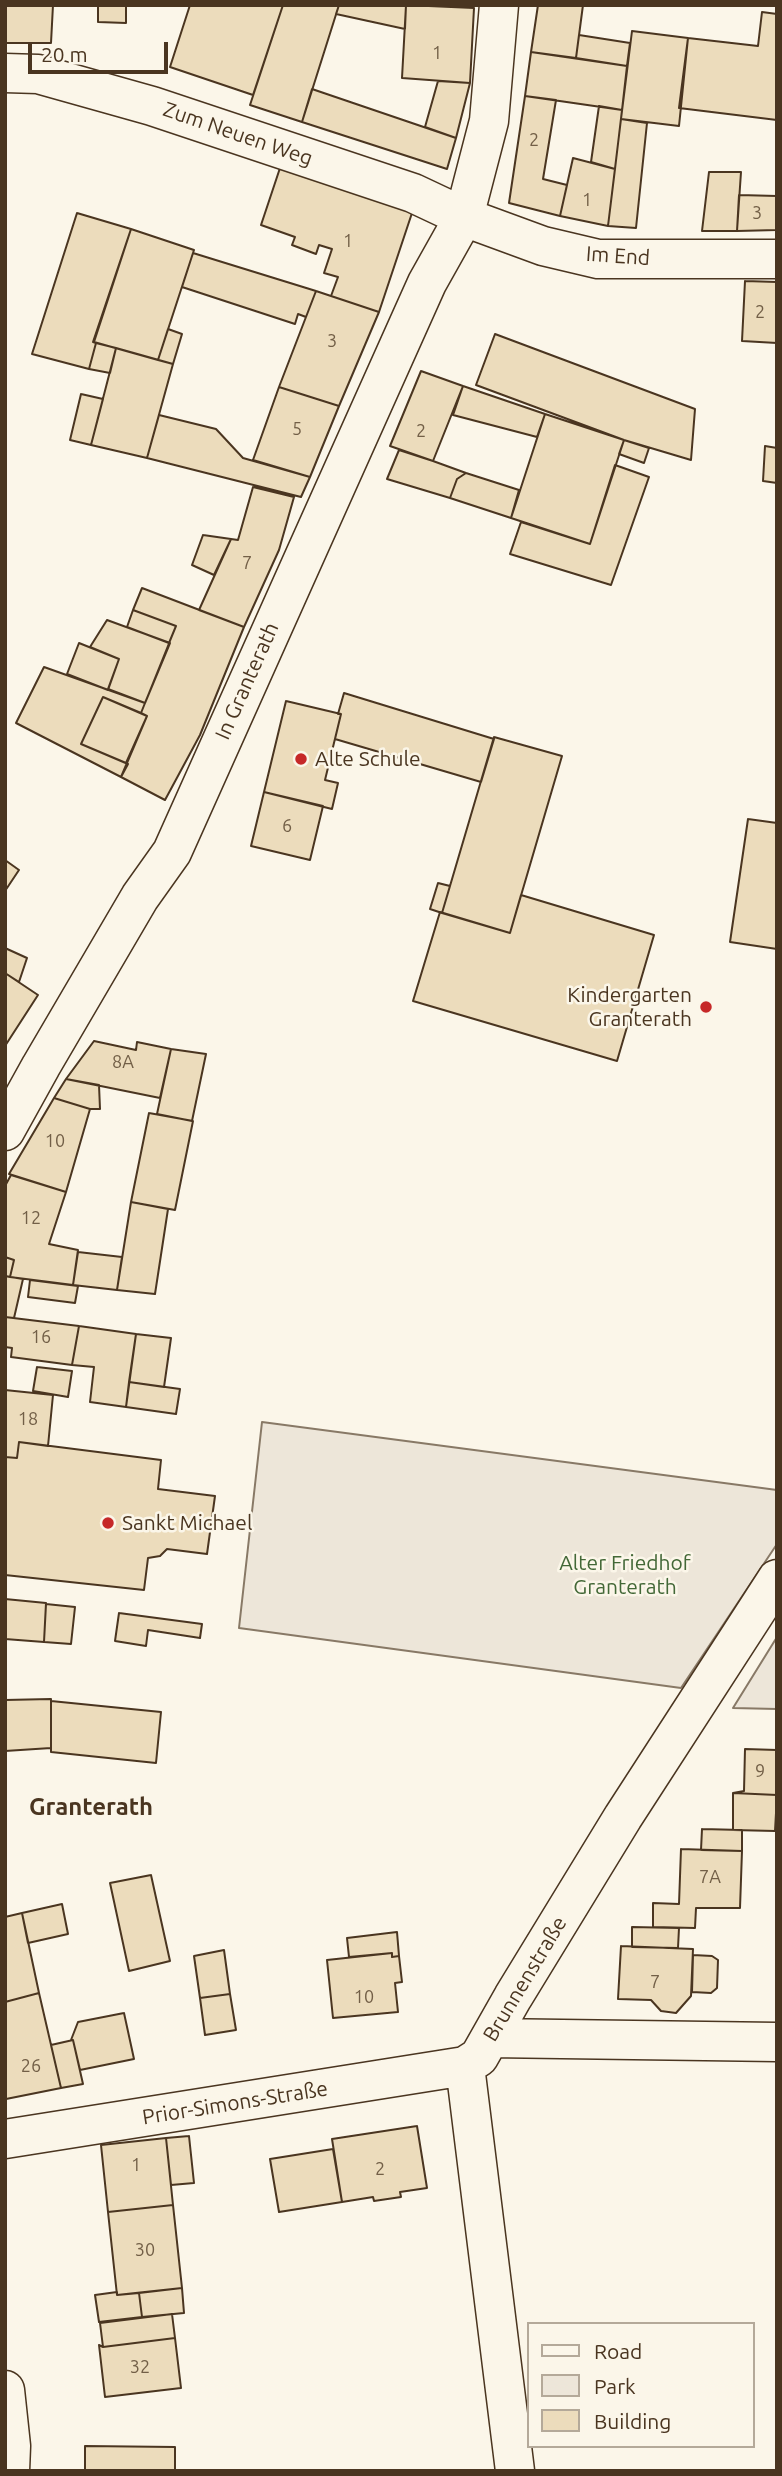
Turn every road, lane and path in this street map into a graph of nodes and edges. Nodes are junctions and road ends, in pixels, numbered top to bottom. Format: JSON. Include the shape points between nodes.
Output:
{"nodes":[{"id":1,"x":499,"y":5,"type":"edge"},
{"id":2,"x":5,"y":73,"type":"edge"},
{"id":3,"x":464,"y":217,"type":"junction"},
{"id":4,"x":777,"y":259,"type":"edge"},
{"id":5,"x":5,"y":1131,"type":"edge"},
{"id":6,"x":777,"y":1579,"type":"edge"},
{"id":7,"x":777,"y":2042,"type":"edge"},
{"id":8,"x":477,"y":2052,"type":"junction"},
{"id":9,"x":5,"y":2139,"type":"edge"},
{"id":10,"x":5,"y":2390,"type":"edge"},
{"id":11,"x":10,"y":2471,"type":"edge"},
{"id":12,"x":515,"y":2471,"type":"edge"}],
"edges":[{"from":1,"to":3,"type":"street","name":"In Granterath","via":[[489,121]]},
{"from":2,"to":3,"type":"street","name":"Zum Neuen Weg","via":[[38,74],[152,106],[413,193]]},
{"from":3,"to":4,"type":"street","name":"Im End","via":[[543,246],[598,259]]},
{"from":3,"to":5,"type":"street","name":"In Granterath","via":[[427,283],[172,852],[140,897]]},
{"from":6,"to":8,"type":"street","name":"Brunnenstraße"},
{"from":7,"to":8,"type":"street","name":"Prior-Simons-Straße"},
{"from":8,"to":9,"type":"street","name":"Prior-Simons-Straße"},
{"from":8,"to":12,"type":"street"},
{"from":10,"to":11,"type":"street"}]}
